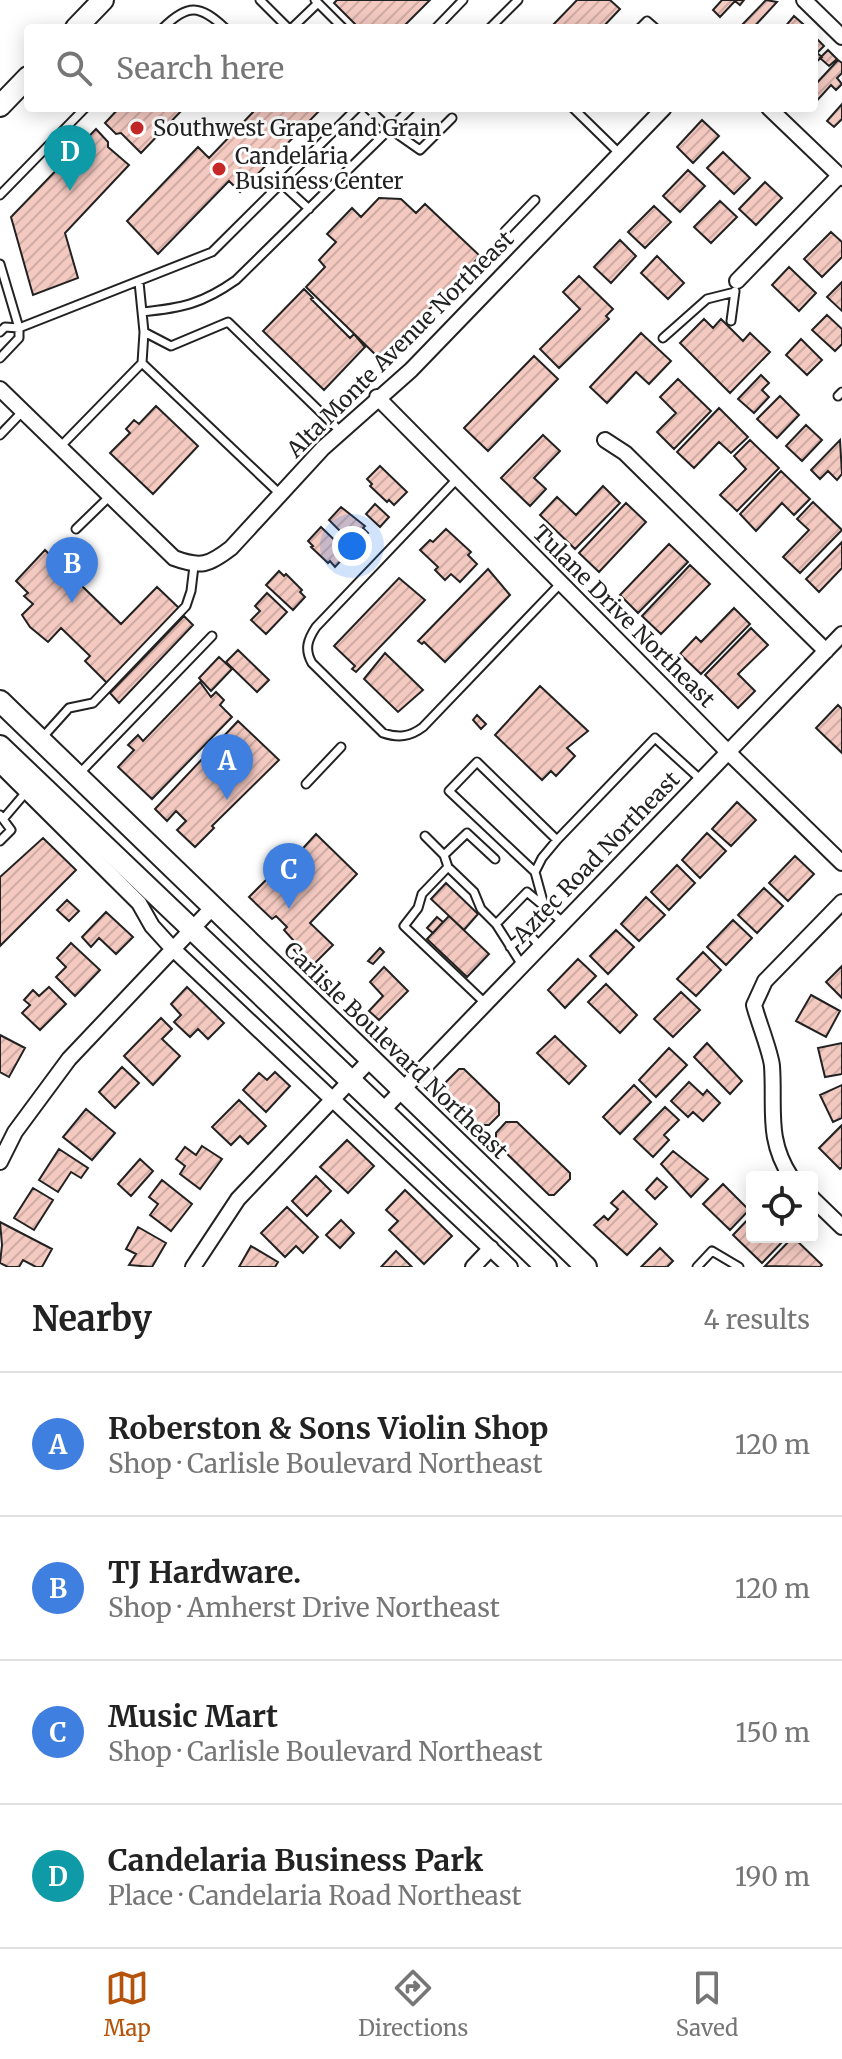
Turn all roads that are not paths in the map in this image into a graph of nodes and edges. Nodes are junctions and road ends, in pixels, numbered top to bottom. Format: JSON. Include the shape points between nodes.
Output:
{"nodes":[{"id":1,"x":103,"y":0,"type":"edge"},
{"id":2,"x":260,"y":0,"type":"edge"},
{"id":3,"x":463,"y":0,"type":"edge"},
{"id":4,"x":518,"y":0,"type":"edge"},
{"id":5,"x":804,"y":0,"type":"edge"},
{"id":6,"x":316,"y":1,"type":"edge"},
{"id":7,"x":80,"y":24,"type":"edge"},
{"id":8,"x":167,"y":24,"type":"edge"},
{"id":9,"x":220,"y":24,"type":"edge"},
{"id":10,"x":286,"y":24,"type":"edge"},
{"id":11,"x":294,"y":24,"type":"edge"},
{"id":12,"x":339,"y":24,"type":"edge"},
{"id":13,"x":440,"y":24,"type":"edge"},
{"id":14,"x":494,"y":24,"type":"edge"},
{"id":15,"x":842,"y":37,"type":"edge"},
{"id":16,"x":24,"y":81,"type":"edge"},
{"id":17,"x":0,"y":106,"type":"edge"},
{"id":18,"x":81,"y":112,"type":"edge"},
{"id":19,"x":353,"y":112,"type":"edge"},
{"id":20,"x":372,"y":112,"type":"edge"},
{"id":21,"x":407,"y":112,"type":"edge"},
{"id":22,"x":577,"y":112,"type":"edge"},
{"id":23,"x":660,"y":112,"type":"edge"},
{"id":24,"x":773,"y":112,"type":"edge"},
{"id":25,"x":452,"y":118,"type":"dead end"},
{"id":26,"x":390,"y":129,"type":"junction"},
{"id":27,"x":620,"y":154,"type":"junction"},
{"id":28,"x":841,"y":177,"type":"edge"},
{"id":29,"x":281,"y":183,"type":"junction"},
{"id":30,"x":0,"y":195,"type":"edge"},
{"id":31,"x":535,"y":200,"type":"dead end"},
{"id":32,"x":309,"y":209,"type":"junction"},
{"id":33,"x":505,"y":231,"type":"dead end"},
{"id":34,"x":0,"y":264,"type":"edge"},
{"id":35,"x":139,"y":282,"type":"junction"},
{"id":36,"x":736,"y":286,"type":"junction"},
{"id":37,"x":142,"y":312,"type":"junction"},
{"id":38,"x":731,"y":321,"type":"dead end"},
{"id":39,"x":19,"y":328,"type":"junction"},
{"id":40,"x":0,"y":332,"type":"edge"},
{"id":41,"x":144,"y":332,"type":"junction"},
{"id":42,"x":663,"y":338,"type":"dead end"},
{"id":43,"x":0,"y":358,"type":"edge"},
{"id":44,"x":142,"y":363,"type":"junction"},
{"id":45,"x":0,"y":389,"type":"edge"},
{"id":46,"x":377,"y":397,"type":"junction"},
{"id":47,"x":23,"y":411,"type":"junction"},
{"id":48,"x":340,"y":431,"type":"junction"},
{"id":49,"x":0,"y":435,"type":"edge"},
{"id":50,"x":605,"y":440,"type":"dead end"},
{"id":51,"x":60,"y":447,"type":"junction"},
{"id":52,"x":457,"y":478,"type":"junction"},
{"id":53,"x":281,"y":495,"type":"junction"},
{"id":54,"x":110,"y":496,"type":"junction"},
{"id":55,"x":76,"y":529,"type":"dead end"},
{"id":56,"x":194,"y":566,"type":"junction"},
{"id":57,"x":561,"y":583,"type":"junction"},
{"id":58,"x":842,"y":634,"type":"edge"},
{"id":59,"x":212,"y":636,"type":"dead end"},
{"id":60,"x":826,"y":651,"type":"junction"},
{"id":61,"x":61,"y":700,"type":"dead end"},
{"id":62,"x":0,"y":701,"type":"edge"},
{"id":63,"x":69,"y":708,"type":"junction"},
{"id":64,"x":41,"y":740,"type":"junction"},
{"id":65,"x":0,"y":746,"type":"edge"},
{"id":66,"x":341,"y":747,"type":"dead end"},
{"id":67,"x":728,"y":752,"type":"junction"},
{"id":68,"x":0,"y":765,"type":"edge"},
{"id":69,"x":77,"y":776,"type":"junction"},
{"id":70,"x":701,"y":780,"type":"junction"},
{"id":71,"x":306,"y":784,"type":"dead end"},
{"id":72,"x":32,"y":786,"type":"junction"},
{"id":73,"x":2,"y":816,"type":"edge"},
{"id":74,"x":425,"y":836,"type":"dead end"},
{"id":75,"x":557,"y":840,"type":"junction"},
{"id":76,"x":0,"y":841,"type":"edge"},
{"id":77,"x":444,"y":855,"type":"junction"},
{"id":78,"x":495,"y":859,"type":"dead end"},
{"id":79,"x":842,"y":863,"type":"edge"},
{"id":80,"x":448,"y":867,"type":"junction"},
{"id":81,"x":535,"y":872,"type":"junction"},
{"id":82,"x":842,"y":902,"type":"edge"},
{"id":83,"x":213,"y":907,"type":"junction"},
{"id":84,"x":546,"y":907,"type":"junction"},
{"id":85,"x":563,"y":922,"type":"junction"},
{"id":86,"x":496,"y":924,"type":"junction"},
{"id":87,"x":192,"y":928,"type":"junction"},
{"id":88,"x":527,"y":932,"type":"junction"},
{"id":89,"x":540,"y":946,"type":"junction"},
{"id":90,"x":510,"y":947,"type":"junction"},
{"id":91,"x":172,"y":948,"type":"junction"},
{"id":92,"x":522,"y":965,"type":"junction"},
{"id":93,"x":485,"y":1003,"type":"junction"},
{"id":94,"x":371,"y":1059,"type":"junction"},
{"id":95,"x":349,"y":1081,"type":"junction"},
{"id":96,"x":402,"y":1089,"type":"junction"},
{"id":97,"x":333,"y":1098,"type":"junction"},
{"id":98,"x":382,"y":1111,"type":"junction"},
{"id":99,"x":0,"y":1162,"type":"edge"},
{"id":100,"x":787,"y":1171,"type":"edge"},
{"id":101,"x":818,"y":1204,"type":"edge"},
{"id":102,"x":842,"y":1227,"type":"edge"},
{"id":103,"x":491,"y":1248,"type":"junction"},
{"id":104,"x":193,"y":1267,"type":"edge"},
{"id":105,"x":473,"y":1267,"type":"edge"},
{"id":106,"x":510,"y":1267,"type":"edge"},
{"id":107,"x":546,"y":1267,"type":"edge"},
{"id":108,"x":586,"y":1267,"type":"edge"},
{"id":109,"x":697,"y":1267,"type":"edge"},
{"id":110,"x":739,"y":1267,"type":"edge"}],
"edges":[{"from":1,"to":7,"type":"main road"},
{"from":2,"to":10,"type":"lane"},
{"from":3,"to":13,"type":"lane"},
{"from":4,"to":14,"type":"lane"},
{"from":5,"to":15,"type":"street"},
{"from":6,"to":11,"type":"lane"},
{"from":6,"to":12,"type":"lane"},
{"from":8,"to":9,"type":"lane","via":[[192,9]]},
{"from":16,"to":17,"type":"main road"},
{"from":18,"to":30,"type":"lane"},
{"from":19,"to":29,"type":"lane"},
{"from":20,"to":26,"type":"lane"},
{"from":21,"to":26,"type":"lane"},
{"from":22,"to":27,"type":"lane"},
{"from":23,"to":27,"type":"street","name":"Alta Monte Avenue Northeast"},
{"from":24,"to":28,"type":"street"},
{"from":25,"to":26,"type":"lane","via":[[420,150]]},
{"from":26,"to":32,"type":"lane"},
{"from":27,"to":46,"type":"street","name":"Alta Monte Avenue Northeast","via":[[411,370]]},
{"from":28,"to":36,"type":"street"},
{"from":29,"to":32,"type":"lane"},
{"from":29,"to":35,"type":"lane","via":[[212,252]]},
{"from":31,"to":33,"type":"lane"},
{"from":32,"to":37,"type":"lane","via":[[216,294],[181,308]]},
{"from":34,"to":39,"type":"lane"},
{"from":35,"to":37,"type":"lane"},
{"from":35,"to":39,"type":"lane"},
{"from":36,"to":38,"type":"lane"},
{"from":36,"to":42,"type":"lane","via":[[707,299]]},
{"from":37,"to":41,"type":"lane"},
{"from":39,"to":40,"type":"lane"},
{"from":39,"to":43,"type":"lane","via":[[19,338]]},
{"from":41,"to":44,"type":"lane"},
{"from":41,"to":48,"type":"lane","via":[[171,346],[228,322]]},
{"from":44,"to":51,"type":"lane"},
{"from":44,"to":53,"type":"lane"},
{"from":45,"to":47,"type":"street"},
{"from":46,"to":48,"type":"street","name":"Alta Monte Avenue Northeast"},
{"from":46,"to":52,"type":"street","name":"Tulane Drive Northeast"},
{"from":47,"to":49,"type":"lane"},
{"from":47,"to":51,"type":"street"},
{"from":48,"to":53,"type":"street","name":"Alta Monte Avenue Northeast"},
{"from":50,"to":60,"type":"street","via":[[625,453]]},
{"from":51,"to":54,"type":"street"},
{"from":52,"to":57,"type":"street","name":"Tulane Drive Northeast"},
{"from":52,"to":57,"type":"lane","via":[[316,627],[307,649],[312,663],[383,733],[405,736],[423,727]]},
{"from":53,"to":56,"type":"street","name":"Alta Monte Avenue Northeast","via":[[231,548]]},
{"from":54,"to":55,"type":"lane"},
{"from":54,"to":56,"type":"street","via":[[174,558]]},
{"from":56,"to":63,"type":"lane","via":[[186,606],[93,703]]},
{"from":57,"to":67,"type":"street","name":"Tulane Drive Northeast"},
{"from":58,"to":60,"type":"street","name":"Aztec Road Northeast"},
{"from":59,"to":69,"type":"lane"},
{"from":60,"to":67,"type":"street","name":"Aztec Road Northeast"},
{"from":61,"to":63,"type":"lane"},
{"from":62,"to":64,"type":"main road","name":"Carlisle Boulevard Northeast"},
{"from":63,"to":64,"type":"lane"},
{"from":64,"to":69,"type":"main road","name":"Carlisle Boulevard Northeast"},
{"from":65,"to":72,"type":"main road"},
{"from":66,"to":71,"type":"lane"},
{"from":67,"to":70,"type":"street","name":"Aztec Road Northeast"},
{"from":67,"to":79,"type":"street","name":"Tulane Drive Northeast"},
{"from":68,"to":72,"type":"street"},
{"from":69,"to":83,"type":"main road","name":"Carlisle Boulevard Northeast"},
{"from":70,"to":75,"type":"lane","via":[[655,738]]},
{"from":70,"to":85,"type":"street","name":"Aztec Road Northeast"},
{"from":72,"to":73,"type":"lane"},
{"from":72,"to":87,"type":"main road"},
{"from":72,"to":91,"type":"street","via":[[139,903]]},
{"from":73,"to":76,"type":"lane","via":[[11,830]]},
{"from":74,"to":77,"type":"lane"},
{"from":75,"to":81,"type":"lane"},
{"from":75,"to":81,"type":"lane","via":[[477,762],[449,791]]},
{"from":77,"to":78,"type":"lane","via":[[467,833]]},
{"from":77,"to":80,"type":"lane"},
{"from":80,"to":86,"type":"lane"},
{"from":80,"to":93,"type":"lane","via":[[422,894],[404,926]]},
{"from":81,"to":84,"type":"lane"},
{"from":82,"to":100,"type":"street","via":[[765,981],[754,1005],[772,1062],[772,1132]]},
{"from":83,"to":87,"type":"street"},
{"from":83,"to":94,"type":"main road","name":"Carlisle Boulevard Northeast"},
{"from":84,"to":85,"type":"lane"},
{"from":84,"to":86,"type":"lane","via":[[527,892]]},
{"from":84,"to":88,"type":"lane"},
{"from":85,"to":89,"type":"street","name":"Aztec Road Northeast"},
{"from":86,"to":90,"type":"lane"},
{"from":87,"to":91,"type":"street"},
{"from":87,"to":95,"type":"main road"},
{"from":88,"to":89,"type":"lane"},
{"from":88,"to":90,"type":"lane"},
{"from":89,"to":92,"type":"street","name":"Aztec Road Northeast"},
{"from":90,"to":92,"type":"lane"},
{"from":91,"to":97,"type":"street"},
{"from":91,"to":99,"type":"street","via":[[9,1128]]},
{"from":92,"to":93,"type":"street","name":"Aztec Road Northeast"},
{"from":93,"to":96,"type":"street","name":"Aztec Road Northeast"},
{"from":94,"to":95,"type":"street"},
{"from":94,"to":96,"type":"main road","name":"Carlisle Boulevard Northeast"},
{"from":95,"to":97,"type":"street"},
{"from":95,"to":98,"type":"main road"},
{"from":96,"to":98,"type":"street","name":"Aztec Road Northeast"},
{"from":96,"to":108,"type":"main road","name":"Carlisle Boulevard Northeast"},
{"from":97,"to":103,"type":"street"},
{"from":97,"to":104,"type":"street","via":[[238,1199]]},
{"from":98,"to":107,"type":"main road"},
{"from":101,"to":102,"type":"street"},
{"from":103,"to":105,"type":"street"},
{"from":103,"to":106,"type":"street"},
{"from":109,"to":110,"type":"lane","via":[[712,1251]]}]}
